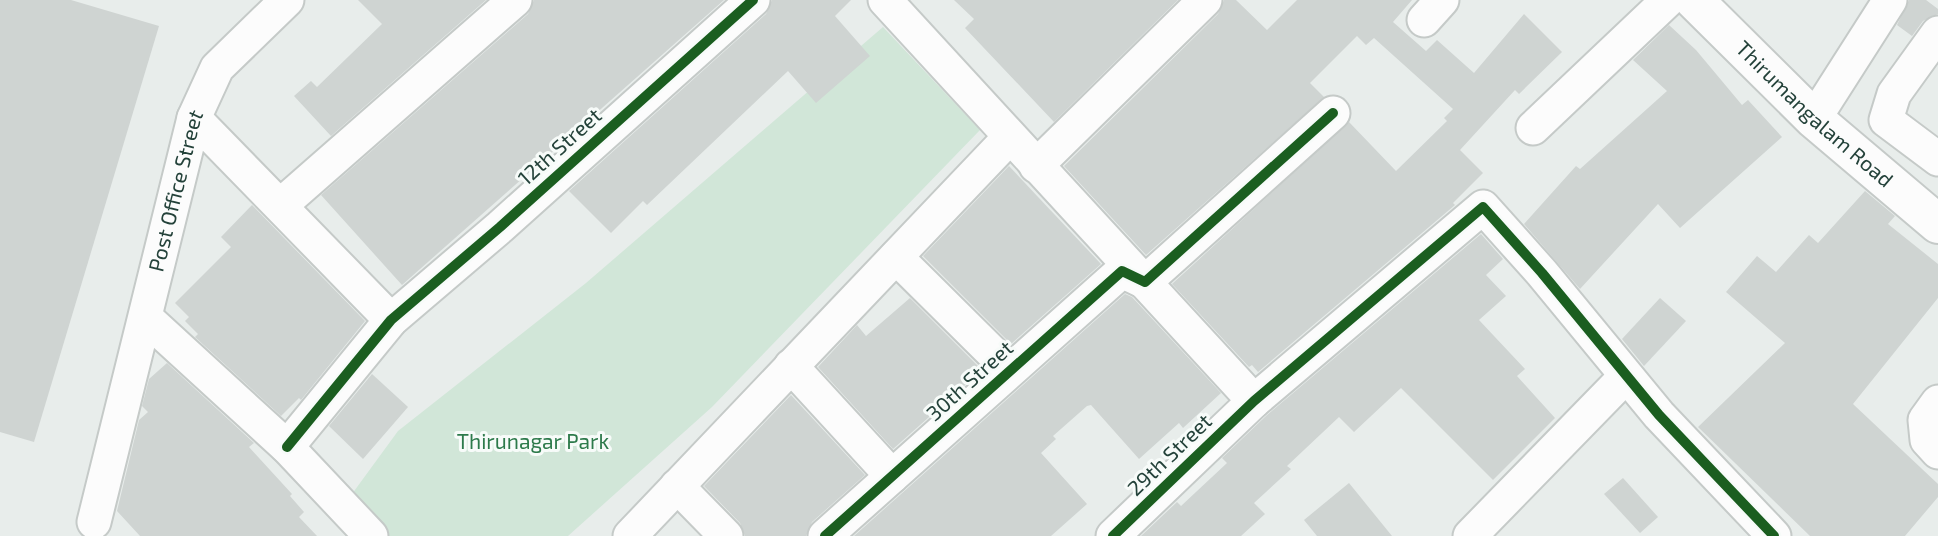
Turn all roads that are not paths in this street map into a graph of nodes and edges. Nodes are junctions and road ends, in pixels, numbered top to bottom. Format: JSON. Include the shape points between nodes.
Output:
{"nodes":[{"id":1,"x":287,"y":0,"type":"edge"},
{"id":2,"x":515,"y":0,"type":"edge"},
{"id":3,"x":753,"y":0,"type":"edge"},
{"id":4,"x":886,"y":0,"type":"edge"},
{"id":5,"x":1205,"y":0,"type":"edge"},
{"id":6,"x":1668,"y":0,"type":"edge"},
{"id":7,"x":1694,"y":0,"type":"edge"},
{"id":8,"x":1890,"y":0,"type":"edge"},
{"id":9,"x":1938,"y":33,"type":"edge"},
{"id":10,"x":1333,"y":113,"type":"dead end"},
{"id":11,"x":194,"y":118,"type":"junction"},
{"id":12,"x":1814,"y":119,"type":"junction"},
{"id":13,"x":1533,"y":128,"type":"dead end"},
{"id":14,"x":1010,"y":137,"type":"junction"},
{"id":15,"x":1938,"y":159,"type":"edge"},
{"id":16,"x":1036,"y":166,"type":"junction"},
{"id":17,"x":281,"y":205,"type":"junction"},
{"id":18,"x":1938,"y":224,"type":"edge"},
{"id":19,"x":896,"y":257,"type":"junction"},
{"id":20,"x":1145,"y":282,"type":"junction"},
{"id":21,"x":146,"y":318,"type":"junction"},
{"id":22,"x":391,"y":320,"type":"junction"},
{"id":23,"x":791,"y":366,"type":"junction"},
{"id":24,"x":1010,"y":370,"type":"junction"},
{"id":25,"x":1626,"y":376,"type":"junction"},
{"id":26,"x":1254,"y":401,"type":"junction"},
{"id":27,"x":1938,"y":402,"type":"edge"},
{"id":28,"x":287,"y":447,"type":"junction"},
{"id":29,"x":1938,"y":452,"type":"edge"},
{"id":30,"x":892,"y":476,"type":"junction"},
{"id":31,"x":677,"y":486,"type":"junction"},
{"id":32,"x":94,"y":522,"type":"dead end"},
{"id":33,"x":371,"y":536,"type":"edge"},
{"id":34,"x":629,"y":536,"type":"edge"},
{"id":35,"x":726,"y":536,"type":"edge"},
{"id":36,"x":825,"y":536,"type":"edge"},
{"id":37,"x":1113,"y":536,"type":"edge"},
{"id":38,"x":1470,"y":536,"type":"edge"},
{"id":39,"x":1774,"y":536,"type":"edge"}],
"edges":[{"from":1,"to":11,"type":"street","name":"Post Office Street","via":[[217,68]]},
{"from":2,"to":17,"type":"street"},
{"from":3,"to":22,"type":"street","name":"12th Street"},
{"from":4,"to":14,"type":"street"},
{"from":5,"to":16,"type":"street"},
{"from":6,"to":13,"type":"street"},
{"from":7,"to":12,"type":"street","name":"Thirumangalam Road"},
{"from":8,"to":12,"type":"street"},
{"from":9,"to":15,"type":"street","via":[[1894,94],[1886,120]]},
{"from":10,"to":20,"type":"street"},
{"from":11,"to":17,"type":"street"},
{"from":11,"to":21,"type":"street","name":"Post Office Street"},
{"from":12,"to":18,"type":"street","name":"Thirumangalam Road"},
{"from":14,"to":16,"type":"street"},
{"from":14,"to":19,"type":"street"},
{"from":16,"to":20,"type":"street"},
{"from":17,"to":22,"type":"street"},
{"from":19,"to":23,"type":"street"},
{"from":19,"to":24,"type":"street"},
{"from":20,"to":24,"type":"street","name":"30th Street","via":[[1122,271]]},
{"from":20,"to":26,"type":"street"},
{"from":21,"to":28,"type":"street"},
{"from":21,"to":32,"type":"street","name":"Post Office Street"},
{"from":22,"to":28,"type":"street","name":"12th Street"},
{"from":23,"to":30,"type":"street"},
{"from":23,"to":31,"type":"street"},
{"from":24,"to":30,"type":"street","name":"30th Street"},
{"from":25,"to":26,"type":"street","name":"29th Street","via":[[1483,207]]},
{"from":25,"to":38,"type":"street"},
{"from":25,"to":39,"type":"street"},
{"from":26,"to":37,"type":"street","name":"29th Street"},
{"from":27,"to":29,"type":"street","via":[[1925,419],[1927,440]]},
{"from":28,"to":33,"type":"street"},
{"from":30,"to":36,"type":"street","name":"30th Street"},
{"from":31,"to":34,"type":"street"},
{"from":31,"to":35,"type":"street"}]}
